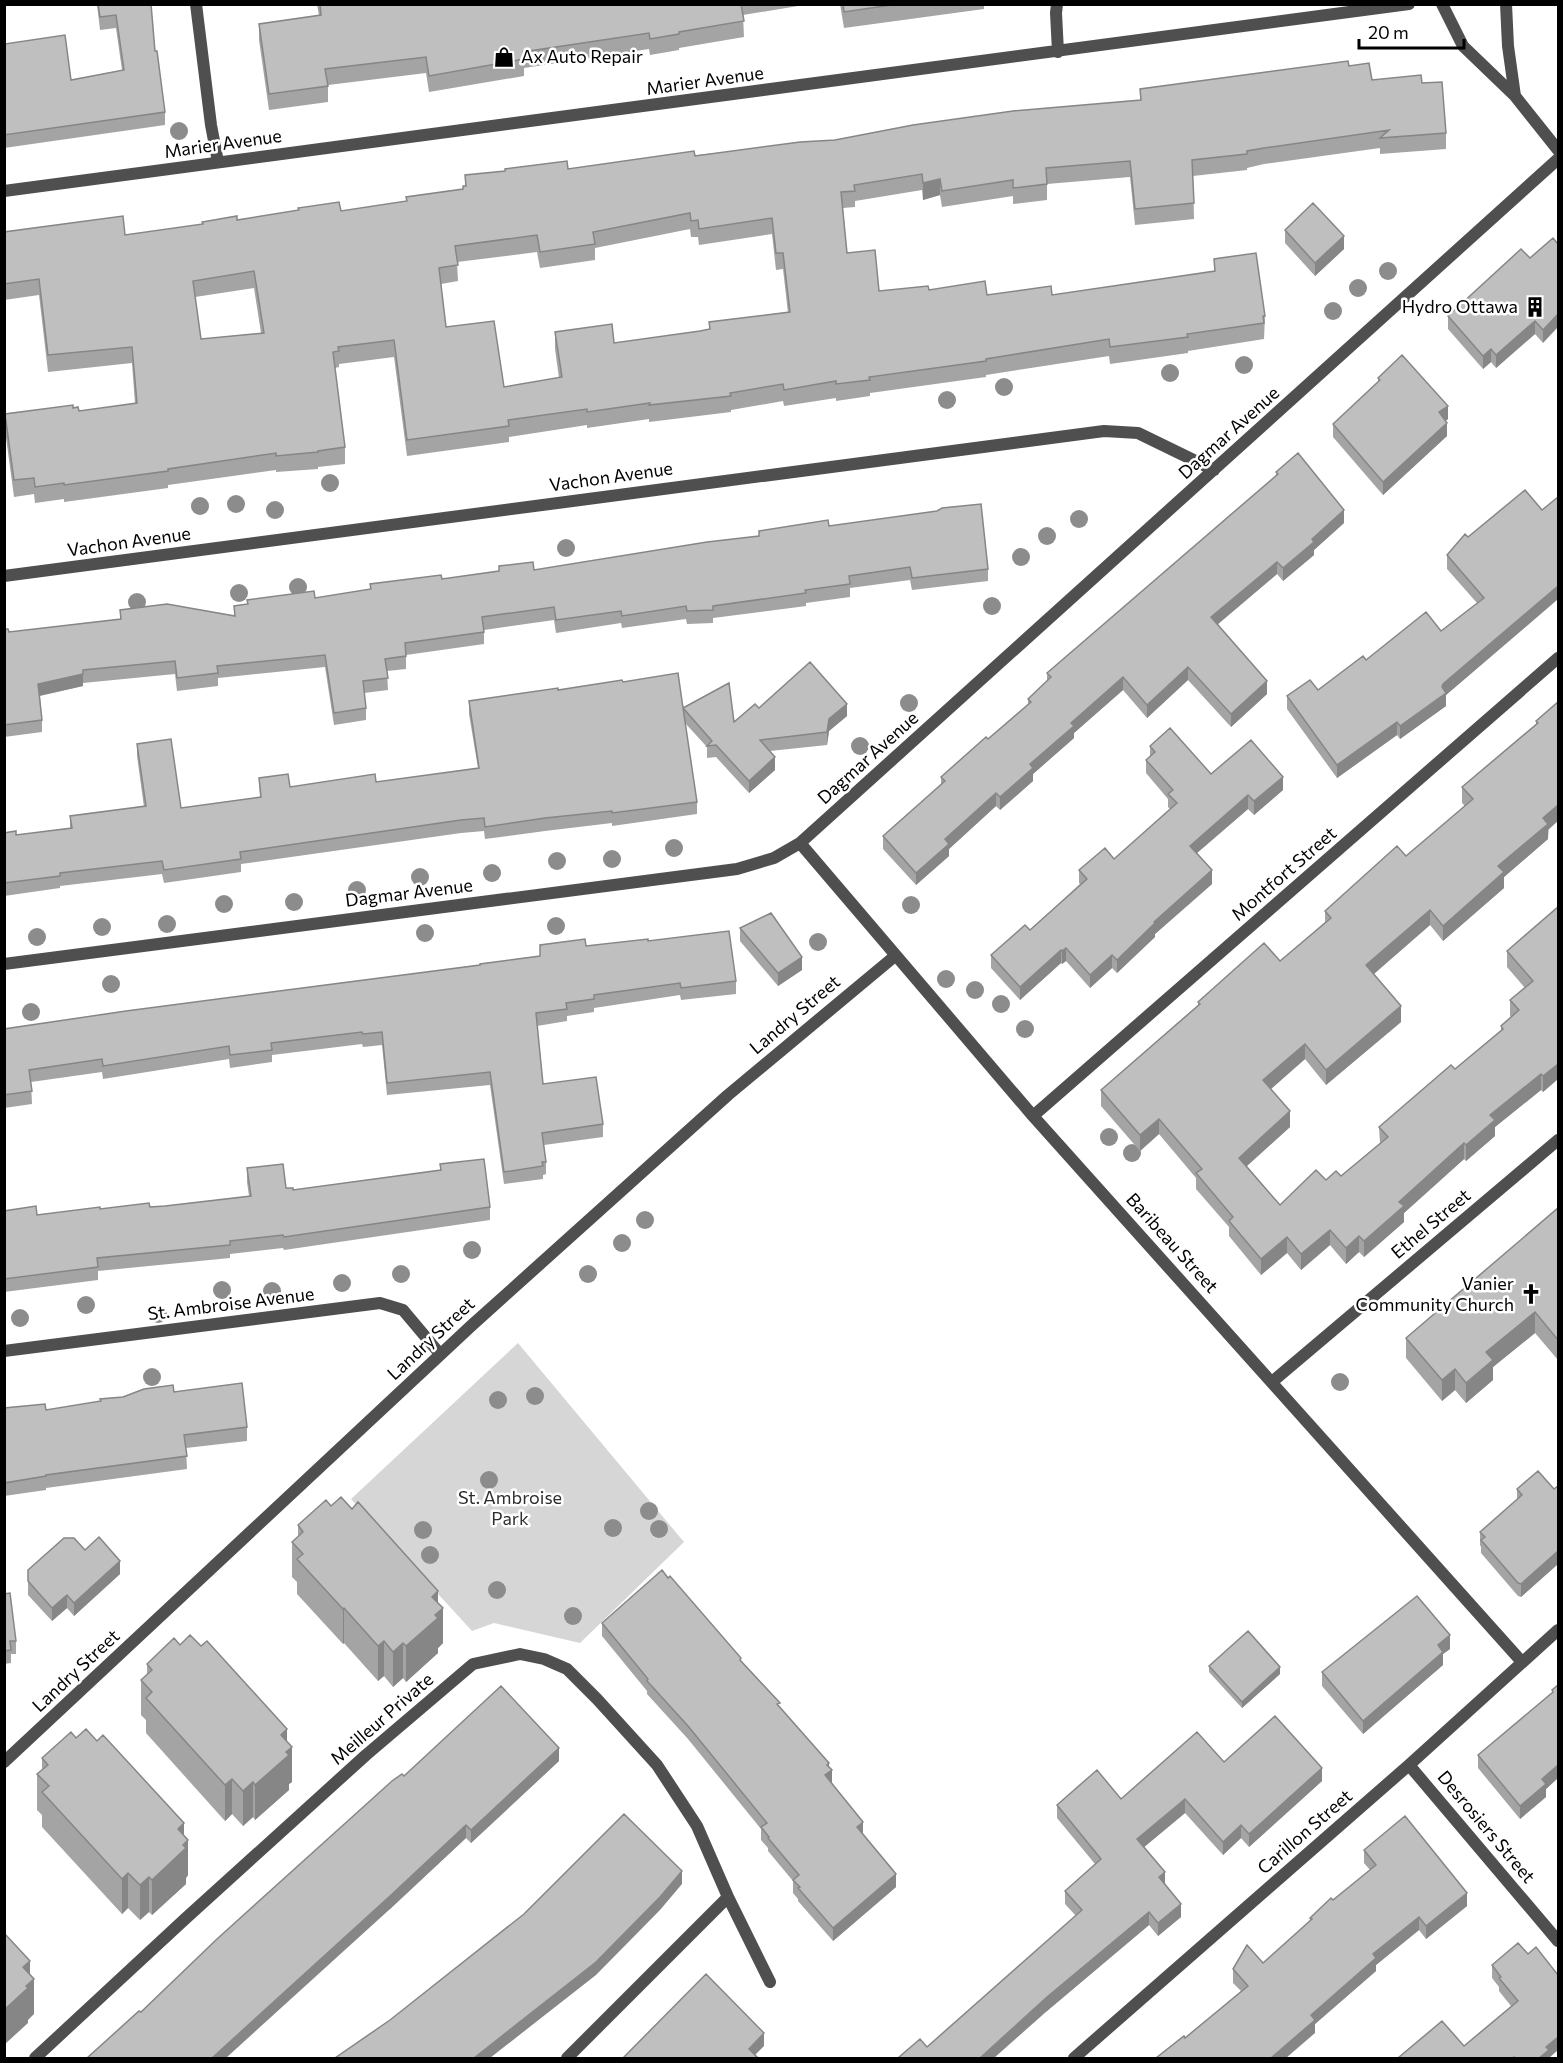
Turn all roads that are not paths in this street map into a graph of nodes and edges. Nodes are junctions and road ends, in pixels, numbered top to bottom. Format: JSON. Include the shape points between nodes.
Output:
{"nodes":[{"id":1,"x":196,"y":4,"type":"edge"},
{"id":2,"x":1057,"y":4,"type":"edge"},
{"id":3,"x":1409,"y":4,"type":"edge"},
{"id":4,"x":1442,"y":4,"type":"edge"},
{"id":5,"x":1506,"y":4,"type":"edge"},
{"id":6,"x":1058,"y":51,"type":"junction"},
{"id":7,"x":1515,"y":96,"type":"junction"},
{"id":8,"x":1558,"y":150,"type":"edge"},
{"id":9,"x":1558,"y":159,"type":"edge"},
{"id":10,"x":218,"y":162,"type":"junction"},
{"id":11,"x":4,"y":191,"type":"edge"},
{"id":12,"x":1214,"y":470,"type":"junction"},
{"id":13,"x":4,"y":576,"type":"edge"},
{"id":14,"x":1558,"y":658,"type":"edge"},
{"id":15,"x":800,"y":843,"type":"junction"},
{"id":16,"x":895,"y":956,"type":"junction"},
{"id":17,"x":4,"y":964,"type":"edge"},
{"id":18,"x":1034,"y":1116,"type":"junction"},
{"id":19,"x":1558,"y":1140,"type":"edge"},
{"id":20,"x":4,"y":1352,"type":"edge"},
{"id":21,"x":440,"y":1354,"type":"junction"},
{"id":22,"x":1272,"y":1382,"type":"junction"},
{"id":23,"x":1558,"y":1630,"type":"edge"},
{"id":24,"x":1522,"y":1662,"type":"junction"},
{"id":25,"x":4,"y":1762,"type":"edge"},
{"id":26,"x":1409,"y":1765,"type":"junction"},
{"id":27,"x":728,"y":1897,"type":"junction"},
{"id":28,"x":1558,"y":1941,"type":"edge"},
{"id":29,"x":770,"y":1982,"type":"dead end"},
{"id":30,"x":35,"y":2058,"type":"edge"},
{"id":31,"x":567,"y":2058,"type":"edge"},
{"id":32,"x":1074,"y":2058,"type":"edge"}],
"edges":[{"from":1,"to":10,"type":"street"},
{"from":2,"to":6,"type":"street"},
{"from":3,"to":6,"type":"street","name":"Marier Avenue"},
{"from":4,"to":7,"type":"street","via":[[1463,46]]},
{"from":5,"to":7,"type":"street"},
{"from":6,"to":10,"type":"street","name":"Marier Avenue"},
{"from":7,"to":8,"type":"street"},
{"from":9,"to":12,"type":"street","name":"Dagmar Avenue"},
{"from":10,"to":11,"type":"street","name":"Marier Avenue"},
{"from":12,"to":13,"type":"street","name":"Vachon Avenue","via":[[1138,433],[1104,430]]},
{"from":12,"to":15,"type":"street","name":"Dagmar Avenue"},
{"from":14,"to":18,"type":"street","name":"Montfort Street"},
{"from":15,"to":16,"type":"street","name":"Baribeau Street"},
{"from":15,"to":17,"type":"street","name":"Dagmar Avenue","via":[[774,858],[737,869]]},
{"from":16,"to":18,"type":"street","name":"Baribeau Street"},
{"from":16,"to":21,"type":"street","name":"Landry Street","via":[[728,1095]]},
{"from":18,"to":22,"type":"street","name":"Baribeau Street"},
{"from":19,"to":22,"type":"street","name":"Ethel Street"},
{"from":20,"to":21,"type":"street","name":"St. Ambroise Avenue","via":[[380,1303],[403,1310]]},
{"from":21,"to":25,"type":"street","name":"Landry Street"},
{"from":22,"to":24,"type":"street","name":"Baribeau Street"},
{"from":23,"to":24,"type":"street","name":"Carillon Street"},
{"from":24,"to":26,"type":"street","name":"Carillon Street"},
{"from":26,"to":28,"type":"street","name":"Desrosiers Street"},
{"from":26,"to":32,"type":"street","name":"Carillon Street"},
{"from":27,"to":29,"type":"street","name":"Meilleur Private"},
{"from":27,"to":30,"type":"street","name":"Meilleur Private","via":[[697,1826],[657,1765],[567,1669],[520,1654],[473,1664],[357,1763]]},
{"from":27,"to":31,"type":"street"}]}
